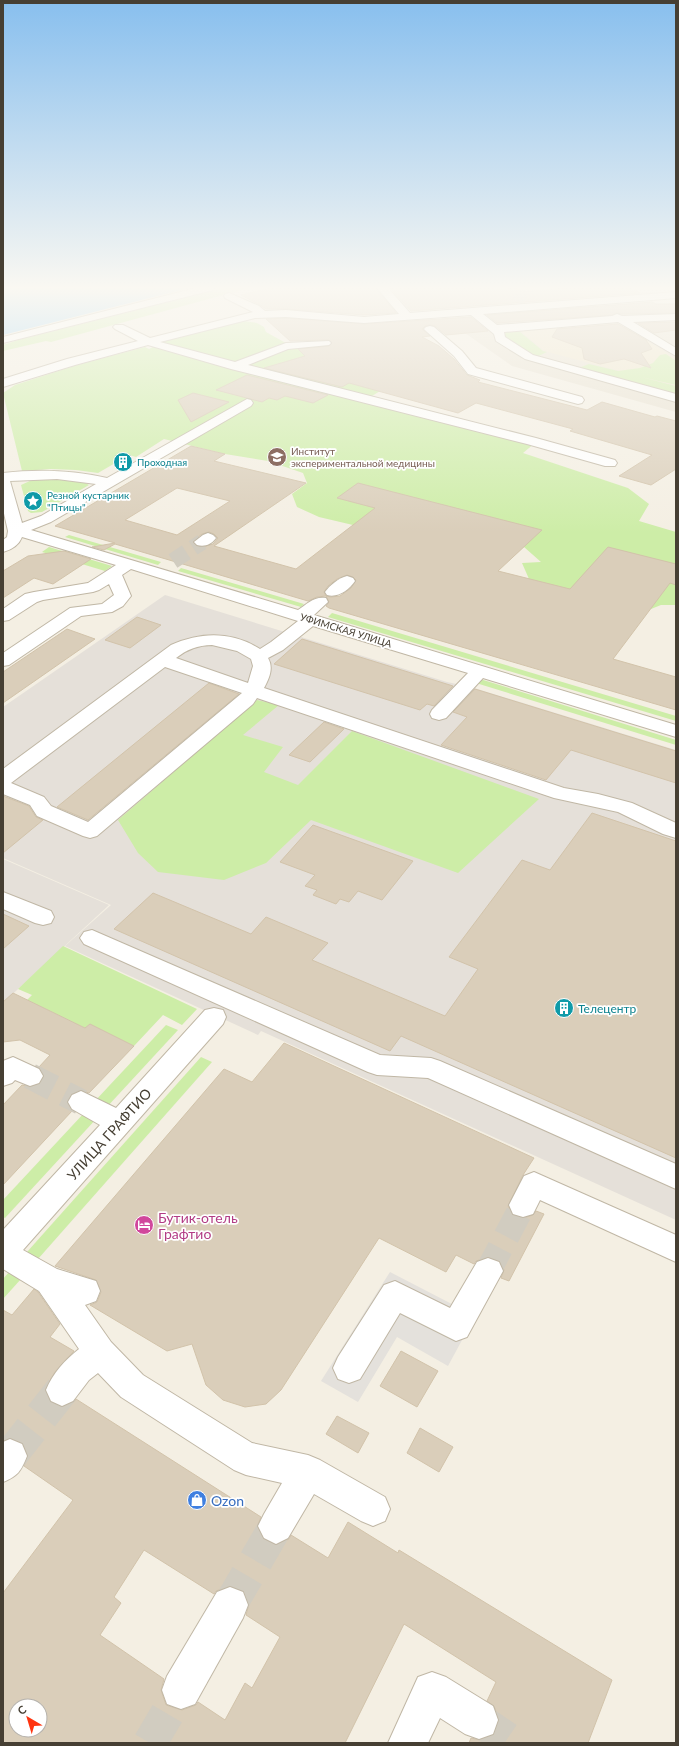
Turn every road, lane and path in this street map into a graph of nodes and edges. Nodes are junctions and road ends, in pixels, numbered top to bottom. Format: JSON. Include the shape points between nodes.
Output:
{"nodes":[{"id":1,"x":51,"y":369,"type":"edge"},
{"id":2,"x":249,"y":369,"type":"edge"},
{"id":3,"x":471,"y":369,"type":"edge"},
{"id":4,"x":587,"y":369,"type":"edge"},
{"id":5,"x":598,"y":369,"type":"edge"},
{"id":6,"x":611,"y":369,"type":"dead end"},
{"id":7,"x":3,"y":383,"type":"edge"},
{"id":8,"x":676,"y":398,"type":"edge"},
{"id":9,"x":578,"y":400,"type":"dead end"},
{"id":10,"x":247,"y":403,"type":"dead end"},
{"id":11,"x":610,"y":463,"type":"dead end"},
{"id":12,"x":3,"y":479,"type":"edge"},
{"id":13,"x":110,"y":483,"type":"junction"},
{"id":14,"x":16,"y":531,"type":"junction"},
{"id":15,"x":3,"y":547,"type":"edge"},
{"id":16,"x":172,"y":561,"type":"tunnel mouth"},
{"id":17,"x":129,"y":564,"type":"junction"},
{"id":18,"x":156,"y":572,"type":"junction"},
{"id":19,"x":113,"y":574,"type":"junction"},
{"id":20,"x":347,"y":582,"type":"dead end"},
{"id":21,"x":3,"y":616,"type":"edge"},
{"id":22,"x":306,"y":618,"type":"junction"},
{"id":23,"x":259,"y":656,"type":"junction"},
{"id":24,"x":163,"y":660,"type":"junction"},
{"id":25,"x":3,"y":661,"type":"edge"},
{"id":26,"x":480,"y":671,"type":"junction"},
{"id":27,"x":254,"y":690,"type":"junction"},
{"id":28,"x":439,"y":714,"type":"dead end"},
{"id":29,"x":676,"y":731,"type":"edge"},
{"id":30,"x":3,"y":779,"type":"edge"},
{"id":31,"x":3,"y":787,"type":"edge"},
{"id":32,"x":676,"y":831,"type":"edge"},
{"id":33,"x":3,"y":900,"type":"edge"},
{"id":34,"x":43,"y":918,"type":"dead end"},
{"id":35,"x":92,"y":938,"type":"dead end"},
{"id":36,"x":214,"y":1016,"type":"dead end"},
{"id":37,"x":3,"y":1076,"type":"edge"},
{"id":38,"x":30,"y":1076,"type":"tunnel mouth"},
{"id":39,"x":80,"y":1102,"type":"tunnel mouth"},
{"id":40,"x":119,"y":1122,"type":"junction"},
{"id":41,"x":676,"y":1178,"type":"edge"},
{"id":42,"x":523,"y":1205,"type":"tunnel mouth"},
{"id":43,"x":7,"y":1241,"type":"edge"},
{"id":44,"x":676,"y":1249,"type":"edge"},
{"id":45,"x":488,"y":1271,"type":"tunnel mouth"},
{"id":46,"x":50,"y":1281,"type":"junction"},
{"id":47,"x":85,"y":1291,"type":"dead end"},
{"id":48,"x":100,"y":1352,"type":"junction"},
{"id":49,"x":349,"y":1368,"type":"dead end"},
{"id":50,"x":62,"y":1390,"type":"tunnel mouth"},
{"id":51,"x":308,"y":1472,"type":"junction"},
{"id":52,"x":373,"y":1510,"type":"dead end"},
{"id":53,"x":276,"y":1526,"type":"tunnel mouth"},
{"id":54,"x":230,"y":1605,"type":"tunnel mouth"},
{"id":55,"x":181,"y":1690,"type":"tunnel mouth"},
{"id":56,"x":479,"y":1720,"type":"tunnel mouth"},
{"id":57,"x":408,"y":1743,"type":"edge"}],
"edges":[{"from":1,"to":7,"type":"street"},
{"from":2,"to":11,"type":"street","via":[[531,440]]},
{"from":3,"to":9,"type":"street"},
{"from":4,"to":8,"type":"street"},
{"from":5,"to":6,"type":"street"},
{"from":10,"to":13,"type":"street"},
{"from":12,"to":13,"type":"street","via":[[32,475],[69,475]]},
{"from":12,"to":14,"type":"street"},
{"from":13,"to":14,"type":"street","via":[[46,519]]},
{"from":14,"to":15,"type":"street","via":[[14,539]]},
{"from":14,"to":17,"type":"street","name":"УФИМСКАЯ УЛИЦА"},
{"from":16,"to":18,"type":"street"},
{"from":17,"to":18,"type":"street","name":"УФИМСКАЯ УЛИЦА"},
{"from":17,"to":19,"type":"street"},
{"from":18,"to":22,"type":"street","name":"УФИМСКАЯ УЛИЦА"},
{"from":19,"to":21,"type":"street","via":[[93,587],[31,598]]},
{"from":19,"to":25,"type":"street","via":[[123,596],[117,602],[106,608],[76,612]]},
{"from":20,"to":22,"type":"street"},
{"from":22,"to":23,"type":"street","via":[[277,646]]},
{"from":22,"to":26,"type":"street","name":"УФИМСКАЯ УЛИЦА"},
{"from":23,"to":24,"type":"street","via":[[246,648],[211,640],[193,642],[177,649]]},
{"from":23,"to":27,"type":"street","via":[[262,666]]},
{"from":24,"to":27,"type":"street"},
{"from":24,"to":30,"type":"street"},
{"from":26,"to":28,"type":"street"},
{"from":26,"to":29,"type":"street","name":"УФИМСКАЯ УЛИЦА"},
{"from":27,"to":31,"type":"street","via":[[246,700],[90,831],[44,811],[37,801]]},
{"from":27,"to":32,"type":"street","via":[[561,794],[597,799],[627,809]]},
{"from":33,"to":34,"type":"street"},
{"from":35,"to":41,"type":"street","via":[[377,1065],[431,1068]]},
{"from":36,"to":40,"type":"street","name":"УЛИЦА ГРАФТИО"},
{"from":37,"to":38,"type":"street","via":[[13,1067]]},
{"from":39,"to":40,"type":"street"},
{"from":40,"to":43,"type":"street","name":"УЛИЦА ГРАФТИО"},
{"from":42,"to":44,"type":"street","via":[[534,1184]]},
{"from":43,"to":46,"type":"street"},
{"from":45,"to":49,"type":"street","via":[[456,1327],[394,1295]]},
{"from":46,"to":47,"type":"street"},
{"from":46,"to":48,"type":"street"},
{"from":48,"to":50,"type":"street","via":[[78,1369]]},
{"from":48,"to":51,"type":"street","via":[[132,1386],[246,1458]]},
{"from":51,"to":52,"type":"street"},
{"from":51,"to":53,"type":"street"},
{"from":54,"to":55,"type":"street"},
{"from":56,"to":57,"type":"street","via":[[432,1690]]}]}
